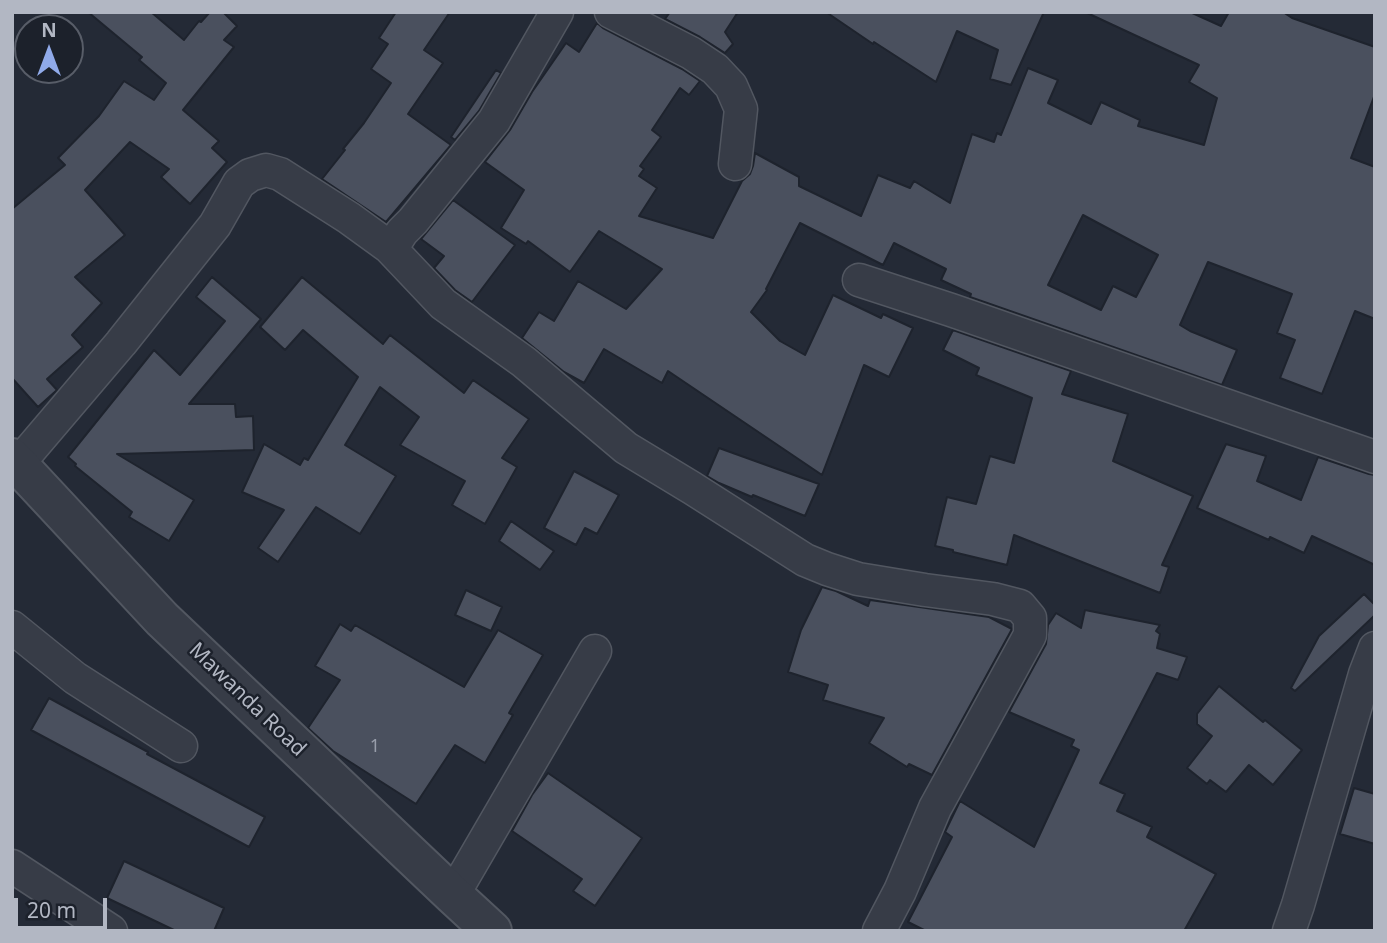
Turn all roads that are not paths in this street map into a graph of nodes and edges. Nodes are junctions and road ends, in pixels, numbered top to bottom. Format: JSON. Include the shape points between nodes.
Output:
{"nodes":[{"id":1,"x":557,"y":12,"type":"edge"},
{"id":2,"x":611,"y":12,"type":"edge"},
{"id":3,"x":735,"y":164,"type":"dead end"},
{"id":4,"x":389,"y":247,"type":"junction"},
{"id":5,"x":859,"y":280,"type":"dead end"},
{"id":6,"x":1375,"y":457,"type":"edge"},
{"id":7,"x":15,"y":461,"type":"edge"},
{"id":8,"x":12,"y":627,"type":"edge"},
{"id":9,"x":1375,"y":648,"type":"edge"},
{"id":10,"x":595,"y":651,"type":"dead end"},
{"id":11,"x":181,"y":746,"type":"dead end"},
{"id":12,"x":12,"y":866,"type":"edge"},
{"id":13,"x":453,"y":895,"type":"junction"},
{"id":14,"x":111,"y":931,"type":"edge"},
{"id":15,"x":492,"y":931,"type":"edge"},
{"id":16,"x":879,"y":931,"type":"edge"},
{"id":17,"x":1289,"y":931,"type":"edge"}],
"edges":[{"from":1,"to":4,"type":"street","via":[[494,121]]},
{"from":2,"to":3,"type":"street","via":[[691,52],[731,86],[741,109]]},
{"from":4,"to":7,"type":"street","via":[[280,174],[266,170],[250,175],[239,183],[215,225],[121,343]]},
{"from":4,"to":16,"type":"street","via":[[443,304],[524,362],[626,448],[805,560],[858,579],[993,599],[1020,606],[1030,618],[1030,635],[935,808]]},
{"from":5,"to":6,"type":"street"},
{"from":7,"to":13,"type":"street","name":"Mawanda Road","via":[[162,619]]},
{"from":8,"to":11,"type":"street","via":[[75,678]]},
{"from":9,"to":17,"type":"street"},
{"from":10,"to":13,"type":"street"},
{"from":12,"to":14,"type":"street"},
{"from":13,"to":15,"type":"street","name":"Mawanda Road"}]}
